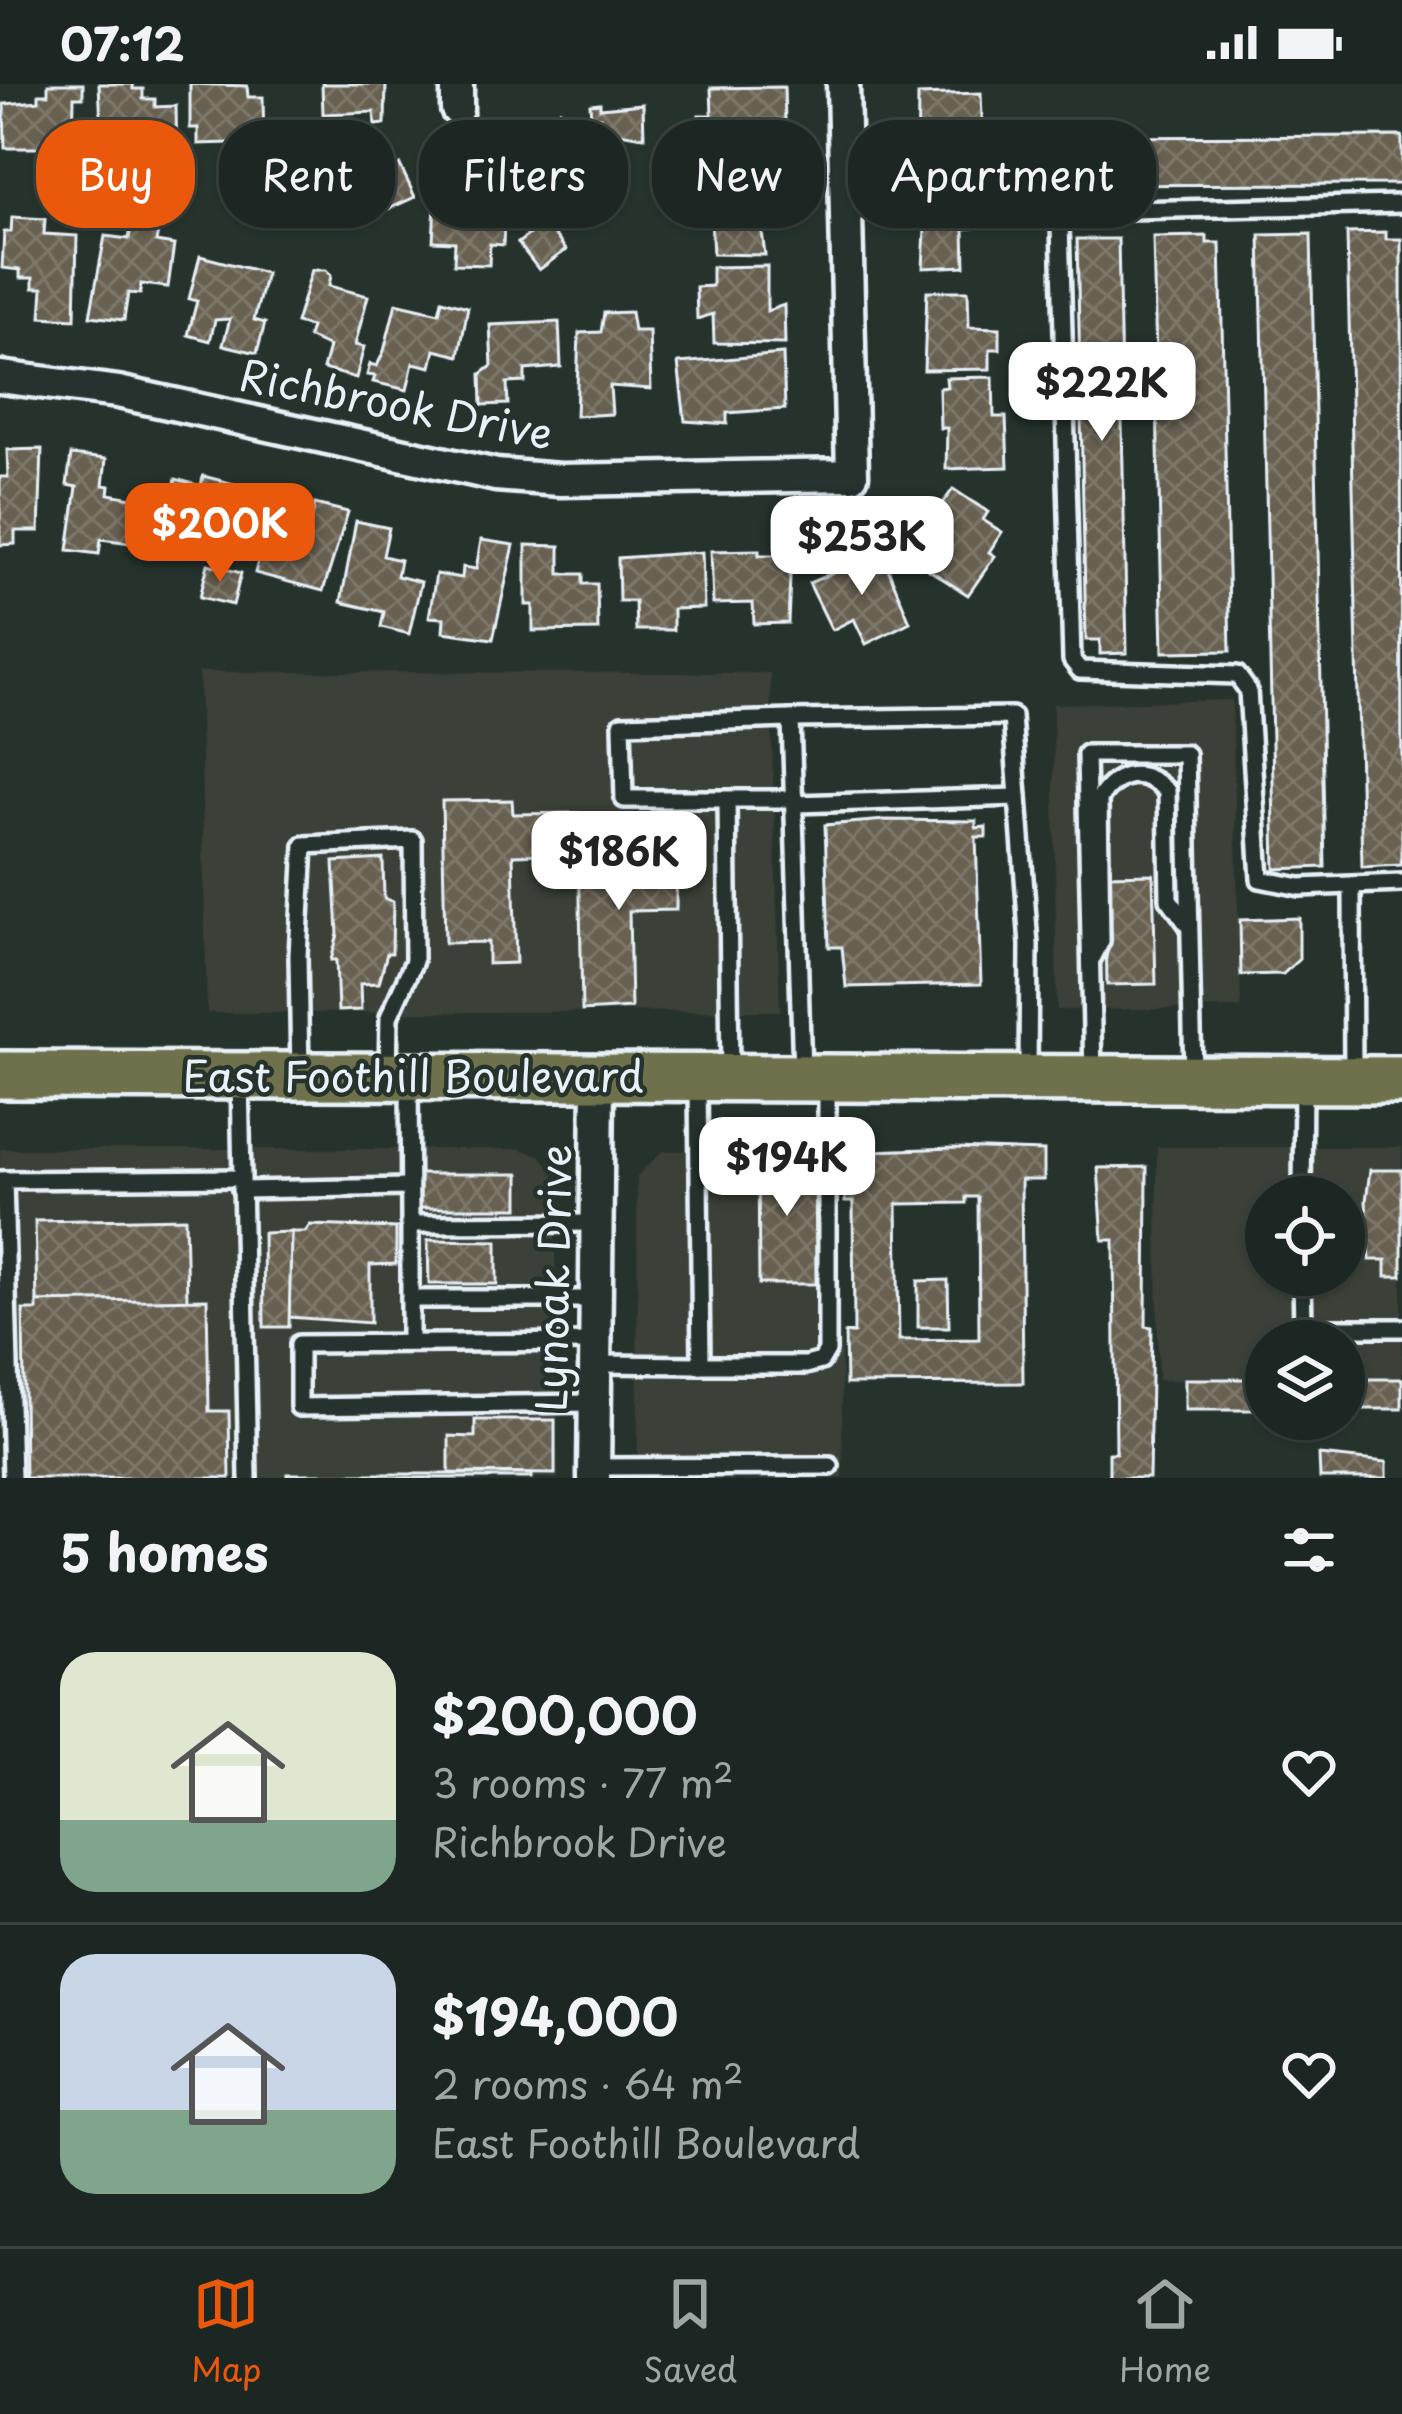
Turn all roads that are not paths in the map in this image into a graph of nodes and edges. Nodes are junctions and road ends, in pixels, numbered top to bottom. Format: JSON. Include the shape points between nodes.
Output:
{"nodes":[{"id":1,"x":843,"y":84,"type":"edge"},
{"id":2,"x":1402,"y":204,"type":"edge"},
{"id":3,"x":0,"y":377,"type":"edge"},
{"id":4,"x":790,"y":719,"type":"junction"},
{"id":5,"x":1018,"y":797,"type":"junction"},
{"id":6,"x":727,"y":800,"type":"junction"},
{"id":7,"x":796,"y":801,"type":"junction"},
{"id":8,"x":1402,"y":883,"type":"edge"},
{"id":9,"x":1352,"y":888,"type":"junction"},
{"id":10,"x":1190,"y":927,"type":"junction"},
{"id":11,"x":1090,"y":963,"type":"junction"},
{"id":12,"x":0,"y":1075,"type":"edge"},
{"id":13,"x":239,"y":1077,"type":"junction"},
{"id":14,"x":301,"y":1077,"type":"junction"},
{"id":15,"x":398,"y":1078,"type":"junction"},
{"id":16,"x":714,"y":1078,"type":"junction"},
{"id":17,"x":1028,"y":1078,"type":"junction"},
{"id":18,"x":1093,"y":1078,"type":"junction"},
{"id":19,"x":598,"y":1079,"type":"junction"},
{"id":20,"x":814,"y":1079,"type":"junction"},
{"id":21,"x":1193,"y":1079,"type":"junction"},
{"id":22,"x":1303,"y":1079,"type":"junction"},
{"id":23,"x":1353,"y":1079,"type":"junction"},
{"id":24,"x":1402,"y":1080,"type":"edge"},
{"id":25,"x":1302,"y":1176,"type":"edge"},
{"id":26,"x":2,"y":1180,"type":"edge"},
{"id":27,"x":241,"y":1184,"type":"junction"},
{"id":28,"x":409,"y":1187,"type":"junction"},
{"id":29,"x":597,"y":1223,"type":"junction"},
{"id":30,"x":410,"y":1224,"type":"junction"},
{"id":31,"x":1302,"y":1296,"type":"edge"},
{"id":32,"x":410,"y":1299,"type":"junction"},
{"id":33,"x":596,"y":1300,"type":"junction"},
{"id":34,"x":1402,"y":1328,"type":"edge"},
{"id":35,"x":410,"y":1341,"type":"junction"},
{"id":36,"x":595,"y":1353,"type":"junction"},
{"id":37,"x":701,"y":1365,"type":"junction"},
{"id":38,"x":594,"y":1403,"type":"junction"},
{"id":39,"x":830,"y":1466,"type":"dead end"},
{"id":40,"x":594,"y":1472,"type":"edge"},
{"id":41,"x":12,"y":1478,"type":"edge"},
{"id":42,"x":248,"y":1478,"type":"edge"}],
"edges":[{"from":1,"to":3,"type":"street","name":"Richbrook Drive","via":[[852,475],[496,475],[118,392]]},
{"from":2,"to":9,"type":"lane","via":[[1084,212],[1060,224],[1072,660],[1080,670],[1237,675],[1248,690],[1260,879]]},
{"from":4,"to":5,"type":"lane","via":[[1012,716]]},
{"from":4,"to":6,"type":"lane","via":[[622,724],[624,799]]},
{"from":4,"to":7,"type":"lane"},
{"from":5,"to":7,"type":"lane"},
{"from":5,"to":17,"type":"lane"},
{"from":6,"to":7,"type":"lane"},
{"from":6,"to":16,"type":"lane"},
{"from":7,"to":20,"type":"lane"},
{"from":8,"to":9,"type":"lane"},
{"from":9,"to":23,"type":"lane"},
{"from":10,"to":11,"type":"lane","via":[[1169,899],[1167,790],[1133,773],[1112,780],[1099,799],[1100,941]]},
{"from":10,"to":11,"type":"lane","via":[[1186,754],[1086,754]]},
{"from":10,"to":21,"type":"lane"},
{"from":11,"to":18,"type":"lane"},
{"from":12,"to":13,"type":"main road","name":"East Foothill Boulevard"},
{"from":13,"to":14,"type":"main road","name":"East Foothill Boulevard"},
{"from":13,"to":27,"type":"lane"},
{"from":14,"to":15,"type":"main road","name":"East Foothill Boulevard"},
{"from":14,"to":15,"type":"lane","via":[[304,845],[413,840],[414,962],[388,1018]]},
{"from":15,"to":19,"type":"main road","name":"East Foothill Boulevard"},
{"from":15,"to":28,"type":"lane"},
{"from":16,"to":19,"type":"main road","name":"East Foothill Boulevard"},
{"from":16,"to":20,"type":"main road","name":"East Foothill Boulevard"},
{"from":16,"to":37,"type":"lane"},
{"from":17,"to":18,"type":"main road","name":"East Foothill Boulevard"},
{"from":17,"to":20,"type":"main road","name":"East Foothill Boulevard"},
{"from":18,"to":21,"type":"main road","name":"East Foothill Boulevard"},
{"from":19,"to":29,"type":"street","name":"Lynoak Drive"},
{"from":20,"to":37,"type":"lane","via":[[827,1352],[806,1365]]},
{"from":21,"to":22,"type":"main road","name":"East Foothill Boulevard"},
{"from":22,"to":23,"type":"main road","name":"East Foothill Boulevard"},
{"from":22,"to":25,"type":"lane"},
{"from":23,"to":24,"type":"main road","name":"East Foothill Boulevard"},
{"from":26,"to":27,"type":"lane"},
{"from":26,"to":41,"type":"lane"},
{"from":27,"to":28,"type":"lane"},
{"from":27,"to":42,"type":"lane"},
{"from":28,"to":30,"type":"lane"},
{"from":29,"to":30,"type":"lane"},
{"from":29,"to":33,"type":"street","name":"Lynoak Drive"},
{"from":30,"to":32,"type":"lane"},
{"from":31,"to":34,"type":"lane","via":[[1303,1328]]},
{"from":32,"to":33,"type":"lane"},
{"from":32,"to":35,"type":"lane"},
{"from":33,"to":36,"type":"street","name":"Lynoak Drive"},
{"from":35,"to":36,"type":"lane"},
{"from":35,"to":38,"type":"lane","via":[[298,1344],[299,1407]]},
{"from":36,"to":37,"type":"lane"},
{"from":36,"to":38,"type":"street","name":"Lynoak Drive"},
{"from":38,"to":40,"type":"street","name":"Lynoak Drive"},
{"from":39,"to":40,"type":"lane"}]}
